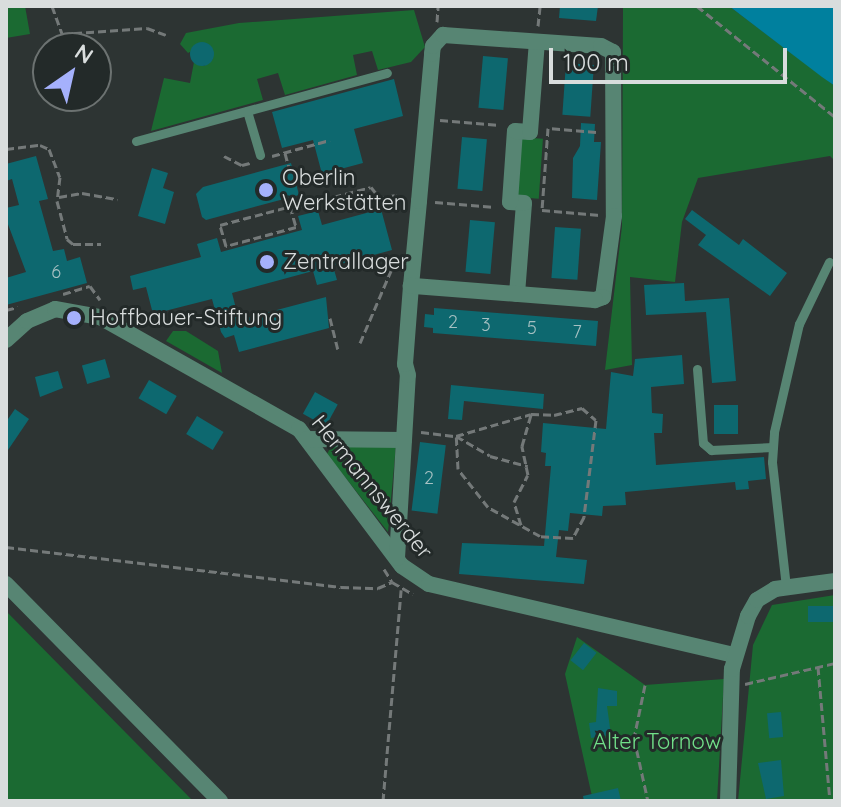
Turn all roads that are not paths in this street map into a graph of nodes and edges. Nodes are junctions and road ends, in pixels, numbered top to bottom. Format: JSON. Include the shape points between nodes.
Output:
{"nodes":[{"id":1,"x":537,"y":42,"type":"junction"},
{"id":2,"x":387,"y":73,"type":"dead end"},
{"id":3,"x":247,"y":111,"type":"junction"},
{"id":4,"x":136,"y":141,"type":"dead end"},
{"id":5,"x":260,"y":155,"type":"dead end"},
{"id":6,"x":829,"y":262,"type":"dead end"},
{"id":7,"x":411,"y":286,"type":"junction"},
{"id":8,"x":517,"y":294,"type":"junction"},
{"id":9,"x":6,"y":340,"type":"edge"},
{"id":10,"x":697,"y":369,"type":"dead end"},
{"id":11,"x":405,"y":435,"type":"junction"},
{"id":12,"x":307,"y":439,"type":"junction"},
{"id":13,"x":773,"y":447,"type":"junction"},
{"id":14,"x":397,"y":558,"type":"junction"},
{"id":15,"x":835,"y":581,"type":"edge"},
{"id":16,"x":6,"y":584,"type":"edge"},
{"id":17,"x":786,"y":587,"type":"junction"},
{"id":18,"x":734,"y":655,"type":"junction"},
{"id":19,"x":220,"y":801,"type":"edge"},
{"id":20,"x":728,"y":801,"type":"edge"}],
"edges":[{"from":1,"to":7,"type":"street","via":[[437,39]]},
{"from":1,"to":8,"type":"street","via":[[530,132],[515,131],[510,202],[524,203]]},
{"from":1,"to":8,"type":"street","via":[[601,46],[613,52],[614,216],[603,297]]},
{"from":2,"to":3,"type":"lane"},
{"from":3,"to":4,"type":"lane"},
{"from":3,"to":5,"type":"lane"},
{"from":6,"to":13,"type":"lane","via":[[786,365]]},
{"from":7,"to":8,"type":"street"},
{"from":7,"to":11,"type":"street"},
{"from":9,"to":12,"type":"street","name":"Hermannswerder","via":[[41,313],[87,311],[299,429]]},
{"from":10,"to":13,"type":"lane","via":[[703,443],[711,450]]},
{"from":11,"to":12,"type":"street"},
{"from":11,"to":14,"type":"street"},
{"from":12,"to":14,"type":"street","name":"Hermannswerder"},
{"from":13,"to":17,"type":"lane"},
{"from":14,"to":18,"type":"street","name":"Hermannswerder","via":[[411,573],[466,594]]},
{"from":15,"to":17,"type":"street"},
{"from":16,"to":19,"type":"street"},
{"from":17,"to":18,"type":"street","via":[[757,600]]},
{"from":18,"to":20,"type":"street"}]}
